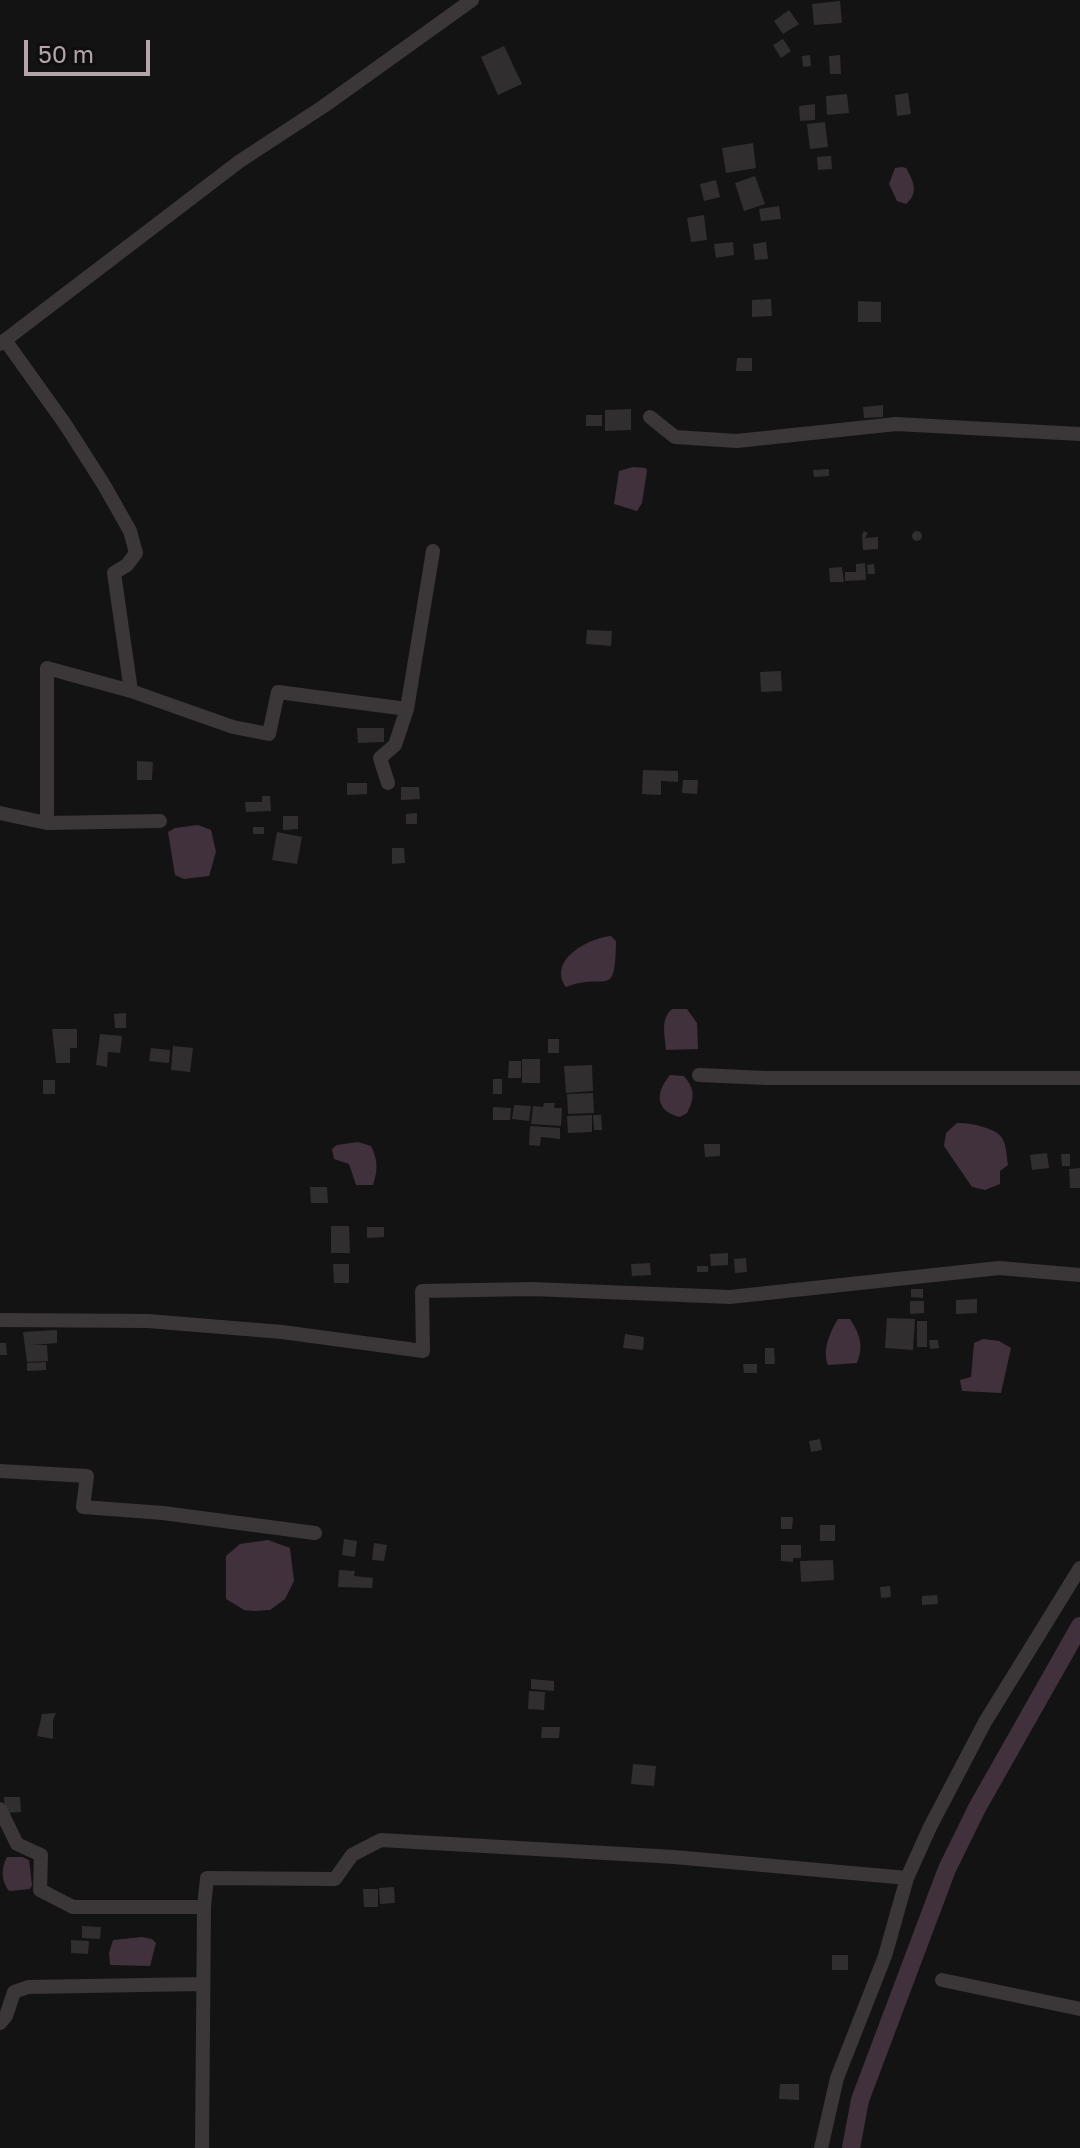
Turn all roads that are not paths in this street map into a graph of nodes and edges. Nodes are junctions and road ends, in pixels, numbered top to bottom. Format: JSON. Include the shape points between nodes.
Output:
{"nodes":[{"id":1,"x":472,"y":0,"type":"edge"},
{"id":2,"x":2,"y":342,"type":"edge"},
{"id":3,"x":650,"y":417,"type":"dead end"},
{"id":4,"x":1080,"y":434,"type":"edge"},
{"id":5,"x":433,"y":551,"type":"dead end"},
{"id":6,"x":131,"y":691,"type":"junction"},
{"id":7,"x":407,"y":709,"type":"junction"},
{"id":8,"x":388,"y":783,"type":"dead end"},
{"id":9,"x":0,"y":813,"type":"edge"},
{"id":10,"x":160,"y":821,"type":"dead end"},
{"id":11,"x":47,"y":823,"type":"junction"},
{"id":12,"x":699,"y":1075,"type":"dead end"},
{"id":13,"x":1080,"y":1078,"type":"edge"},
{"id":14,"x":1080,"y":1275,"type":"edge"},
{"id":15,"x":0,"y":1320,"type":"edge"},
{"id":16,"x":0,"y":1471,"type":"edge"},
{"id":17,"x":315,"y":1533,"type":"dead end"},
{"id":18,"x":1080,"y":1568,"type":"edge"},
{"id":19,"x":0,"y":1809,"type":"edge"},
{"id":20,"x":907,"y":1878,"type":"junction"},
{"id":21,"x":204,"y":1907,"type":"junction"},
{"id":22,"x":942,"y":1980,"type":"dead end"},
{"id":23,"x":202,"y":1984,"type":"junction"},
{"id":24,"x":1080,"y":2009,"type":"edge"},
{"id":25,"x":0,"y":2023,"type":"edge"},
{"id":26,"x":202,"y":2148,"type":"edge"},
{"id":27,"x":821,"y":2148,"type":"edge"}],
"edges":[{"from":1,"to":2,"type":"street","via":[[240,161]]},
{"from":2,"to":6,"type":"street","via":[[65,424],[130,531],[136,553],[114,573]]},
{"from":3,"to":4,"type":"street","via":[[675,437],[737,441],[896,424]]},
{"from":5,"to":7,"type":"street"},
{"from":6,"to":7,"type":"street","via":[[233,727],[269,734],[278,692]]},
{"from":6,"to":11,"type":"street","via":[[47,668]]},
{"from":7,"to":8,"type":"street","via":[[395,745],[380,758]]},
{"from":9,"to":11,"type":"street"},
{"from":10,"to":11,"type":"street"},
{"from":12,"to":13,"type":"street"},
{"from":14,"to":15,"type":"street","via":[[999,1268],[730,1297],[532,1289],[422,1291],[423,1351],[161,1322]]},
{"from":16,"to":17,"type":"street","via":[[87,1476],[83,1507]]},
{"from":18,"to":20,"type":"street","via":[[985,1722]]},
{"from":19,"to":21,"type":"street","via":[[17,1844],[41,1855],[40,1890],[73,1907]]},
{"from":20,"to":21,"type":"street","via":[[674,1857],[381,1840],[352,1855],[335,1879],[207,1878]]},
{"from":20,"to":27,"type":"street","via":[[885,1956],[837,2078]]},
{"from":21,"to":23,"type":"street"},
{"from":22,"to":24,"type":"street"},
{"from":23,"to":25,"type":"street","via":[[28,1987],[14,1992]]},
{"from":23,"to":26,"type":"street"}]}
